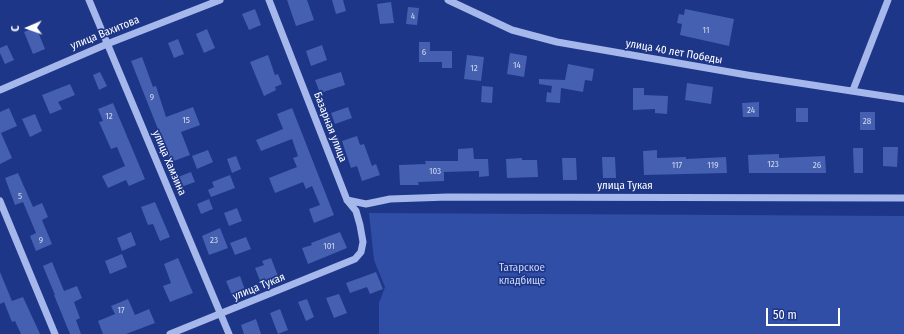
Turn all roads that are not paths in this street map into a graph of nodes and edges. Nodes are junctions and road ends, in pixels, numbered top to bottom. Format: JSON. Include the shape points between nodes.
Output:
{"nodes":[{"id":1,"x":89,"y":0,"type":"edge"},
{"id":2,"x":220,"y":0,"type":"edge"},
{"id":3,"x":269,"y":0,"type":"edge"},
{"id":4,"x":448,"y":0,"type":"edge"},
{"id":5,"x":888,"y":0,"type":"edge"},
{"id":6,"x":107,"y":44,"type":"junction"},
{"id":7,"x":0,"y":90,"type":"edge"},
{"id":8,"x":853,"y":90,"type":"junction"},
{"id":9,"x":904,"y":99,"type":"edge"},
{"id":10,"x":904,"y":198,"type":"edge"},
{"id":11,"x":347,"y":200,"type":"junction"},
{"id":12,"x":0,"y":201,"type":"edge"},
{"id":13,"x":355,"y":259,"type":"joint"},
{"id":14,"x":220,"y":315,"type":"junction"},
{"id":15,"x":55,"y":334,"type":"edge"},
{"id":16,"x":170,"y":334,"type":"edge"},
{"id":17,"x":229,"y":334,"type":"edge"}],
"edges":[{"from":1,"to":6,"type":"street","name":"улица Хамзина"},
{"from":2,"to":6,"type":"street","name":"улица Вахитова"},
{"from":3,"to":11,"type":"street","name":"Базарная улица"},
{"from":4,"to":8,"type":"street","name":"улица 40 лет Победы","via":[[512,30],[557,42],[747,76]]},
{"from":5,"to":8,"type":"street"},
{"from":6,"to":7,"type":"street","name":"улица Вахитова"},
{"from":6,"to":14,"type":"street","name":"улица Хамзина"},
{"from":8,"to":9,"type":"street","name":"улица 40 лет Победы"},
{"from":10,"to":11,"type":"street","name":"улица Тукая","via":[[448,197],[390,199],[366,204]]},
{"from":11,"to":13,"type":"street","name":"Базарная улица","via":[[356,211],[363,242],[361,252]]},
{"from":12,"to":15,"type":"street"},
{"from":13,"to":14,"type":"street","name":"улица Тукая"},
{"from":14,"to":16,"type":"street","name":"улица Тукая"},
{"from":14,"to":17,"type":"street","name":"улица Хамзина"}]}
